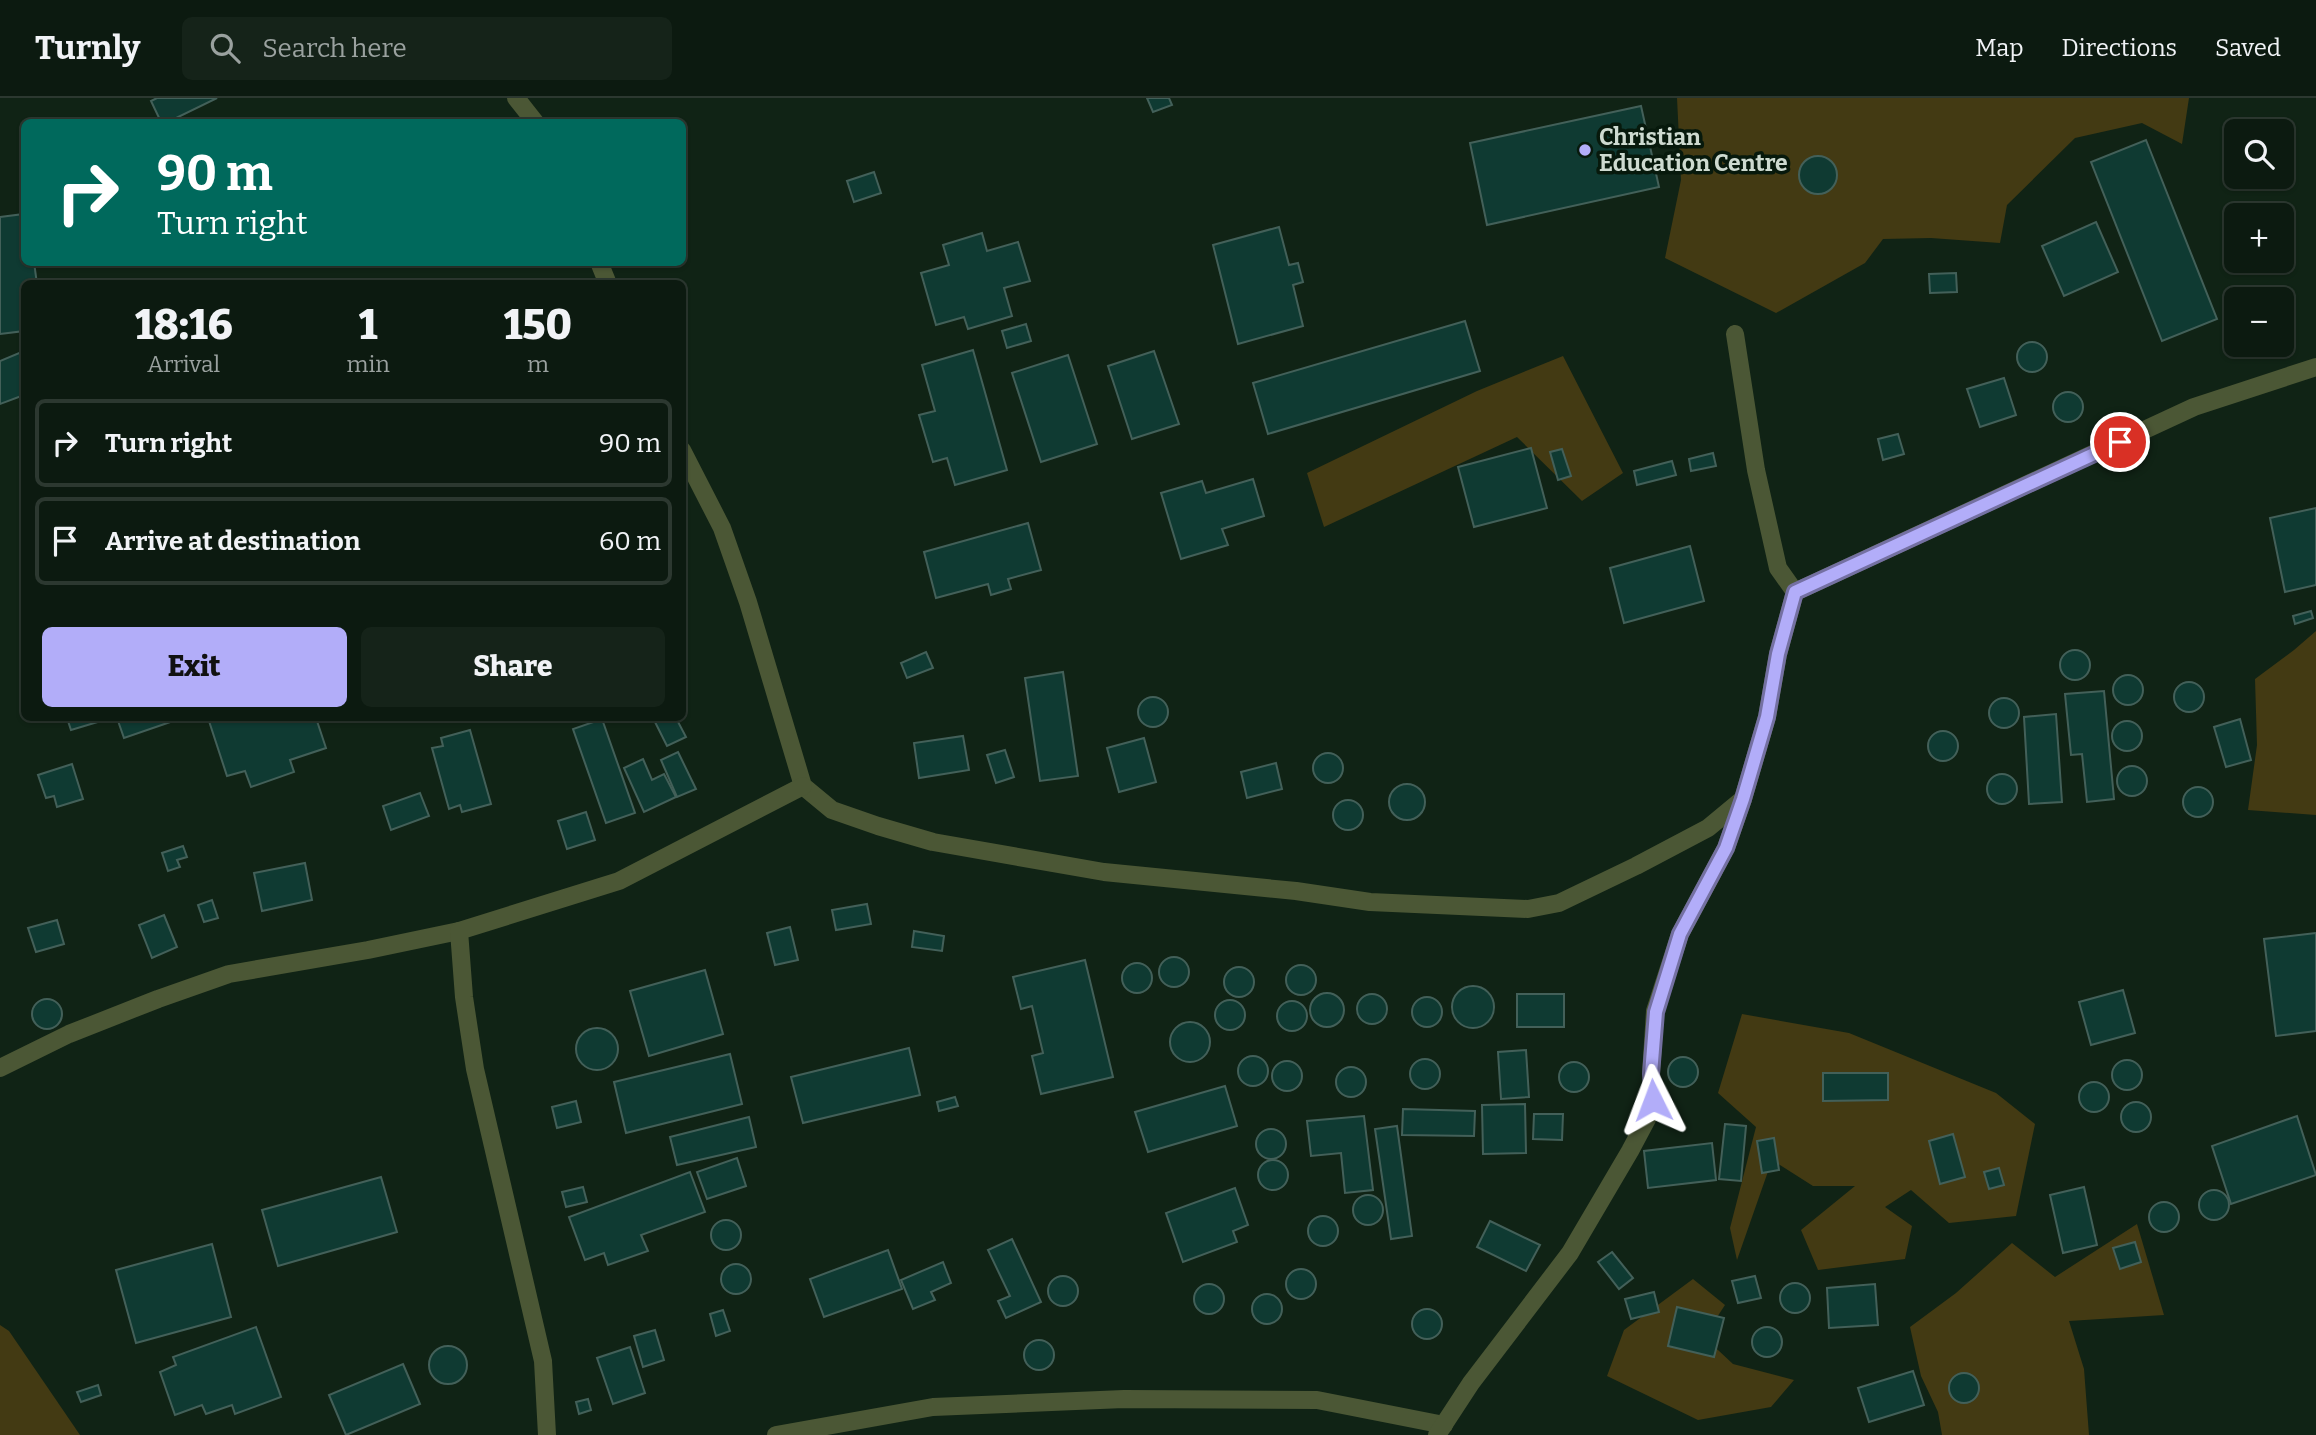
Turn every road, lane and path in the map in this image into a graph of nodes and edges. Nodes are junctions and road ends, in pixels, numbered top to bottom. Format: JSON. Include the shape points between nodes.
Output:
{"nodes":[{"id":1,"x":516,"y":98,"type":"edge"},
{"id":2,"x":533,"y":119,"type":"edge"},
{"id":3,"x":1735,"y":334,"type":"dead end"},
{"id":4,"x":2316,"y":367,"type":"edge"},
{"id":5,"x":686,"y":458,"type":"edge"},
{"id":6,"x":1795,"y":592,"type":"junction"},
{"id":7,"x":803,"y":786,"type":"junction"},
{"id":8,"x":1743,"y":799,"type":"junction"},
{"id":9,"x":459,"y":931,"type":"junction"},
{"id":10,"x":0,"y":1068,"type":"edge"},
{"id":11,"x":1441,"y":1430,"type":"edge"},
{"id":12,"x":547,"y":1435,"type":"edge"},
{"id":13,"x":776,"y":1435,"type":"edge"}],
"edges":[{"from":1,"to":2,"type":"street"},
{"from":3,"to":6,"type":"street","via":[[1756,470],[1779,568]]},
{"from":4,"to":6,"type":"street","via":[[2194,407]]},
{"from":5,"to":7,"type":"street","via":[[726,540]]},
{"from":6,"to":8,"type":"street"},
{"from":7,"to":8,"type":"street","via":[[832,810],[933,842],[1104,872],[1370,902],[1528,909],[1559,903],[1636,866],[1709,828]]},
{"from":7,"to":9,"type":"street","via":[[620,881]]},
{"from":8,"to":11,"type":"street","via":[[1726,848],[1669,964],[1656,1012],[1653,1100],[1647,1119],[1570,1253]]},
{"from":9,"to":10,"type":"street","via":[[229,974],[69,1034]]},
{"from":9,"to":12,"type":"street","via":[[475,1069],[542,1361]]},
{"from":11,"to":13,"type":"street","via":[[1317,1399],[1124,1399],[933,1407]]}]}
